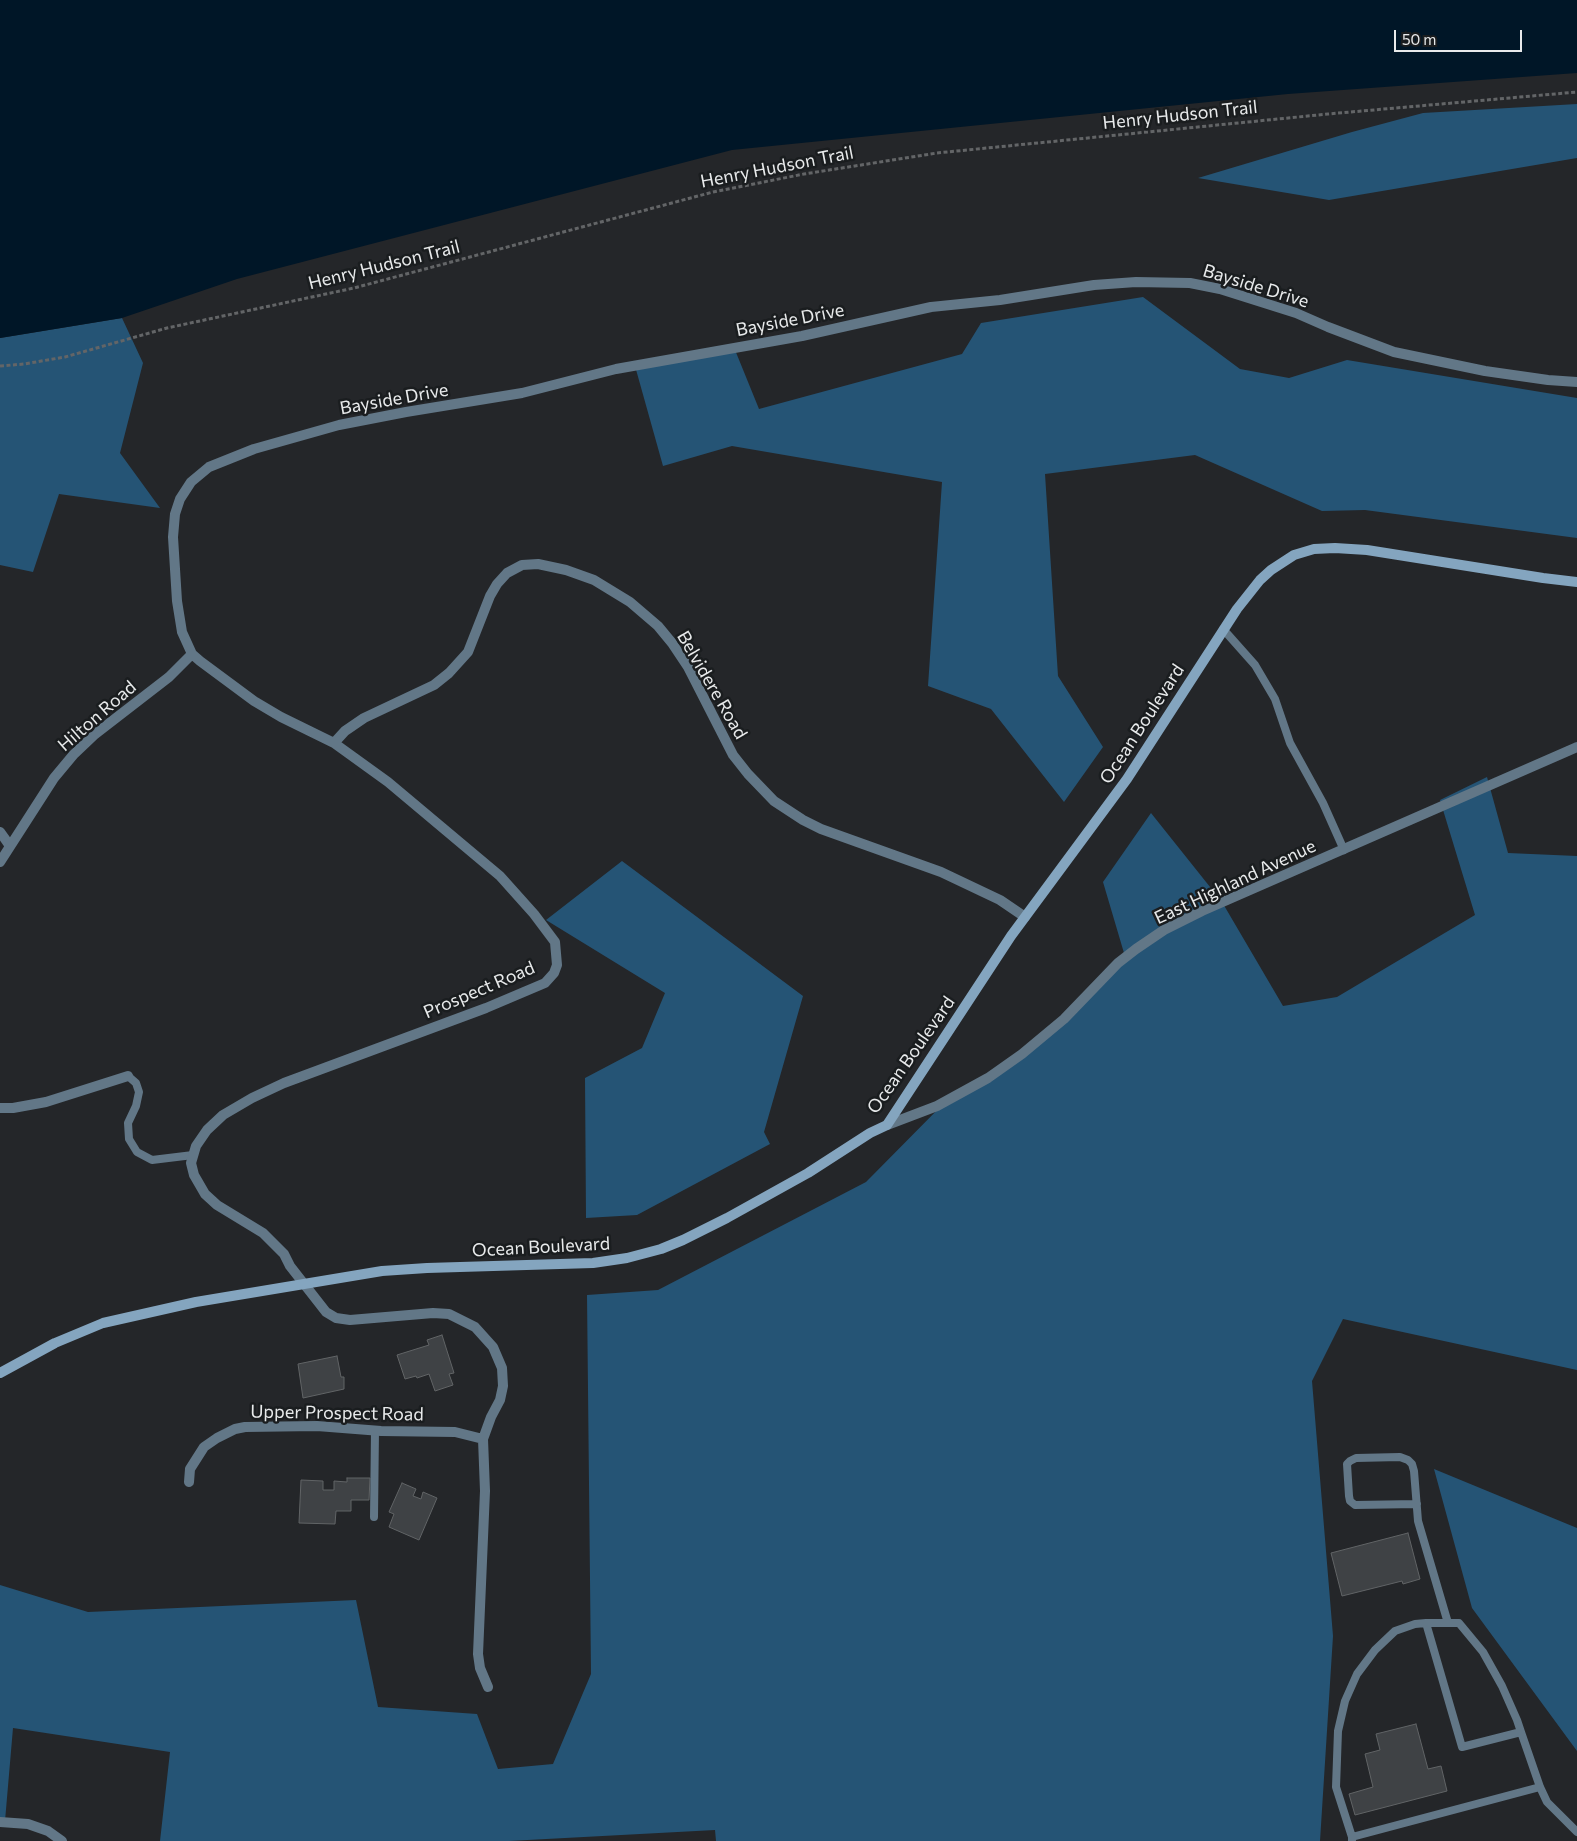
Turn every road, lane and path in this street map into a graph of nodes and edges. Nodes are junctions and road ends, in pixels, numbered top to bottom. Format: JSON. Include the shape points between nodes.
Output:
{"nodes":[{"id":1,"x":1577,"y":92,"type":"edge"},
{"id":2,"x":0,"y":366,"type":"edge"},
{"id":3,"x":1577,"y":382,"type":"edge"},
{"id":4,"x":1577,"y":582,"type":"edge"},
{"id":5,"x":1223,"y":629,"type":"junction"},
{"id":6,"x":192,"y":654,"type":"junction"},
{"id":7,"x":334,"y":743,"type":"junction"},
{"id":8,"x":1577,"y":747,"type":"edge"},
{"id":9,"x":0,"y":832,"type":"edge"},
{"id":10,"x":10,"y":846,"type":"junction"},
{"id":11,"x":1344,"y":850,"type":"junction"},
{"id":12,"x":0,"y":862,"type":"edge"},
{"id":13,"x":1025,"y":916,"type":"junction"},
{"id":14,"x":128,"y":1076,"type":"joint"},
{"id":15,"x":0,"y":1108,"type":"edge"},
{"id":16,"x":887,"y":1125,"type":"junction"},
{"id":17,"x":193,"y":1156,"type":"junction"},
{"id":18,"x":304,"y":1285,"type":"junction"},
{"id":19,"x":0,"y":1373,"type":"edge"},
{"id":20,"x":375,"y":1430,"type":"junction"},
{"id":21,"x":483,"y":1439,"type":"junction"},
{"id":22,"x":189,"y":1482,"type":"dead end"},
{"id":23,"x":1417,"y":1504,"type":"junction"},
{"id":24,"x":374,"y":1517,"type":"dead end"},
{"id":25,"x":1426,"y":1623,"type":"junction"},
{"id":26,"x":1448,"y":1623,"type":"junction"},
{"id":27,"x":488,"y":1687,"type":"dead end"},
{"id":28,"x":1521,"y":1732,"type":"junction"},
{"id":29,"x":1540,"y":1787,"type":"junction"},
{"id":30,"x":0,"y":1822,"type":"edge"},
{"id":31,"x":1577,"y":1832,"type":"edge"},
{"id":32,"x":1352,"y":1839,"type":"edge"},
{"id":33,"x":62,"y":1841,"type":"edge"}],
"edges":[{"from":1,"to":2,"type":"path","name":"Henry Hudson Trail","via":[[937,153],[804,174],[713,192],[354,288],[167,328],[65,357]]},
{"from":3,"to":6,"type":"street","name":"Bayside Drive","via":[[1485,371],[1394,352],[1280,307],[1220,289],[1190,283],[1136,282],[931,308],[802,336],[616,369],[522,394],[338,425],[254,449],[210,467],[191,482],[175,514],[173,537],[177,601],[182,632]]},
{"from":4,"to":5,"type":"street","name":"Ocean Boulevard","via":[[1367,550],[1314,549],[1294,555],[1271,570],[1236,609]]},
{"from":5,"to":11,"type":"lane","via":[[1255,665],[1275,699],[1290,744],[1323,803]]},
{"from":5,"to":13,"type":"street","name":"Ocean Boulevard","via":[[1127,779]]},
{"from":6,"to":7,"type":"street","name":"Prospect Road","via":[[254,701]]},
{"from":6,"to":10,"type":"street","name":"Hilton Road","via":[[170,677],[74,754],[54,778]]},
{"from":7,"to":13,"type":"street","name":"Belvidere Road","via":[[364,718],[434,685],[449,673],[468,652],[490,596],[507,573],[522,565],[538,564],[566,570],[594,580],[630,602],[658,626],[688,667],[733,755],[774,802],[821,829],[941,872],[1000,900]]},
{"from":7,"to":17,"type":"street","name":"Prospect Road","via":[[388,782],[500,876],[551,934],[557,951],[557,965],[545,983],[252,1098],[223,1115],[207,1130]]},
{"from":8,"to":11,"type":"street","name":"East Highland Avenue"},
{"from":9,"to":10,"type":"street"},
{"from":10,"to":12,"type":"street","name":"Hilton Road"},
{"from":11,"to":16,"type":"street","name":"East Highland Avenue","via":[[1164,930],[1118,963],[1064,1018],[988,1078],[937,1106]]},
{"from":13,"to":16,"type":"street","name":"Ocean Boulevard"},
{"from":14,"to":15,"type":"street","via":[[46,1102]]},
{"from":14,"to":17,"type":"lane","via":[[136,1083],[139,1092],[128,1123],[129,1139],[137,1152],[152,1160]]},
{"from":16,"to":18,"type":"street","name":"Ocean Boulevard","via":[[728,1218],[661,1249],[593,1263],[382,1271]]},
{"from":17,"to":18,"type":"street","via":[[194,1175],[205,1194],[263,1233],[284,1254]]},
{"from":18,"to":19,"type":"street","name":"Ocean Boulevard","via":[[196,1302],[103,1323],[55,1343]]},
{"from":18,"to":21,"type":"street","via":[[326,1312],[336,1318],[449,1314],[476,1327],[493,1346],[502,1368],[500,1400]]},
{"from":20,"to":21,"type":"street","name":"Upper Prospect Road","via":[[455,1432]]},
{"from":20,"to":22,"type":"street","name":"Upper Prospect Road","via":[[317,1426],[235,1429],[204,1447],[190,1469]]},
{"from":20,"to":24,"type":"lane"},
{"from":21,"to":27,"type":"street","via":[[485,1491],[478,1654]]},
{"from":23,"to":23,"type":"lane","via":[[1414,1471],[1408,1460],[1400,1457],[1350,1460],[1350,1502],[1355,1505]]},
{"from":23,"to":26,"type":"lane","via":[[1418,1521]]},
{"from":25,"to":26,"type":"lane"},
{"from":25,"to":28,"type":"lane","via":[[1462,1747]]},
{"from":25,"to":32,"type":"lane","via":[[1395,1631],[1375,1650],[1357,1674],[1345,1701],[1338,1731],[1336,1787]]},
{"from":26,"to":28,"type":"lane","via":[[1459,1623],[1483,1652],[1502,1686]]},
{"from":28,"to":29,"type":"lane"},
{"from":29,"to":31,"type":"lane","via":[[1547,1802]]},
{"from":29,"to":32,"type":"lane"},
{"from":30,"to":33,"type":"street","via":[[28,1824],[48,1831]]}]}
